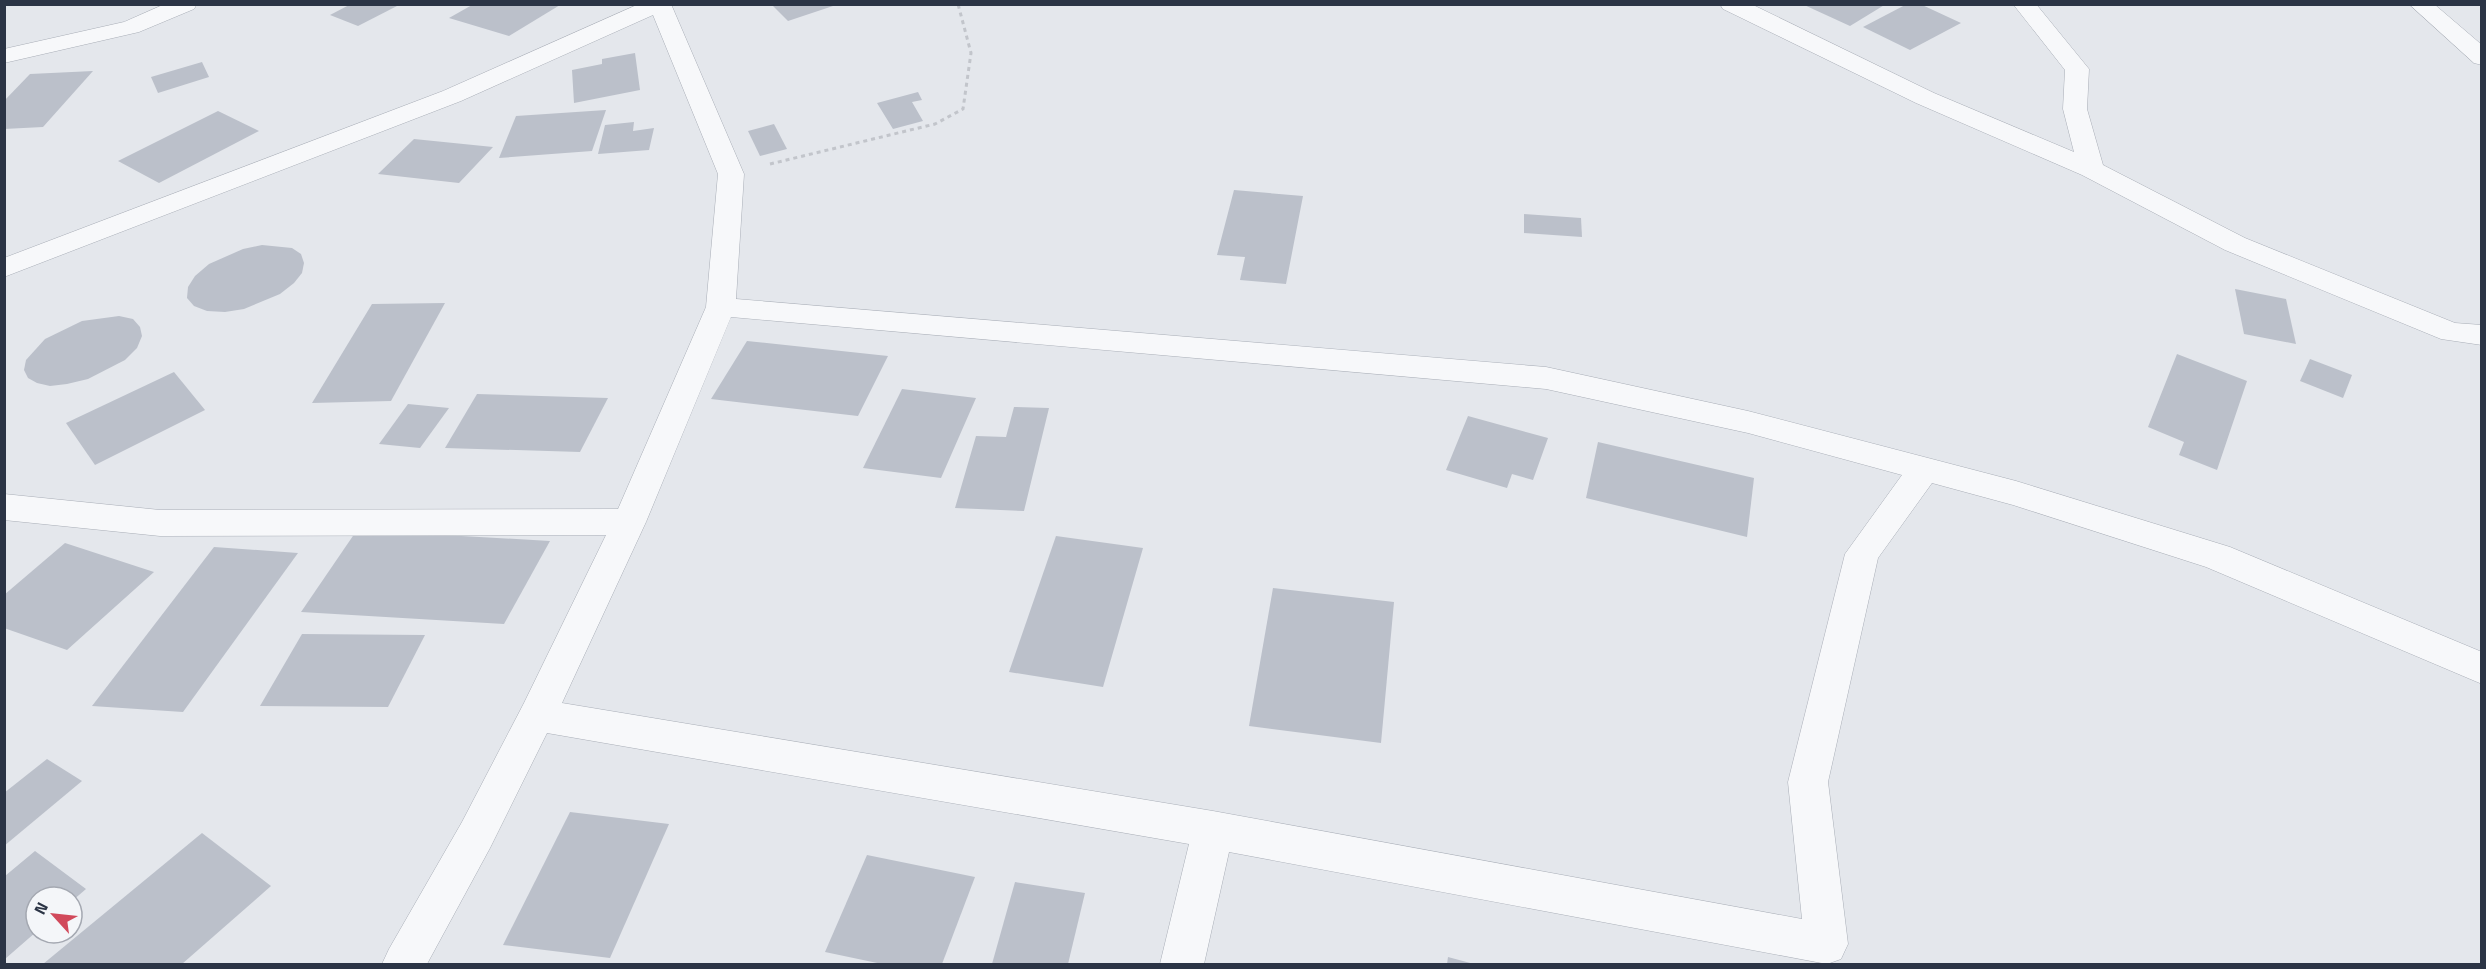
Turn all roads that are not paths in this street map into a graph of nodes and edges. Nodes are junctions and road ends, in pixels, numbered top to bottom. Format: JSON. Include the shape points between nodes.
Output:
{"nodes":[{"id":1,"x":186,"y":4,"type":"edge"},
{"id":2,"x":659,"y":4,"type":"edge"},
{"id":3,"x":1731,"y":4,"type":"edge"},
{"id":4,"x":2024,"y":4,"type":"edge"},
{"id":5,"x":2420,"y":4,"type":"edge"},
{"id":6,"x":4,"y":56,"type":"edge"},
{"id":7,"x":2481,"y":58,"type":"edge"},
{"id":8,"x":2091,"y":169,"type":"junction"},
{"id":9,"x":4,"y":268,"type":"edge"},
{"id":10,"x":721,"y":308,"type":"junction"},
{"id":11,"x":2481,"y":335,"type":"edge"},
{"id":12,"x":1925,"y":468,"type":"junction"},
{"id":13,"x":4,"y":507,"type":"edge"},
{"id":14,"x":628,"y":522,"type":"junction"},
{"id":15,"x":2481,"y":669,"type":"edge"},
{"id":16,"x":537,"y":715,"type":"junction"},
{"id":17,"x":1214,"y":830,"type":"junction"},
{"id":18,"x":1828,"y":954,"type":"edge"},
{"id":19,"x":404,"y":964,"type":"edge"},
{"id":20,"x":1182,"y":964,"type":"edge"}],
"edges":[{"from":1,"to":6,"type":"street","via":[[131,27]]},
{"from":2,"to":9,"type":"street","via":[[452,96]]},
{"from":2,"to":10,"type":"street","via":[[731,174]]},
{"from":3,"to":8,"type":"street","via":[[1925,98]]},
{"from":4,"to":8,"type":"street","via":[[2077,69],[2075,109]]},
{"from":5,"to":7,"type":"street"},
{"from":8,"to":11,"type":"street","via":[[2235,244],[2451,332]]},
{"from":10,"to":12,"type":"street","via":[[1546,378],[1748,422]]},
{"from":10,"to":14,"type":"street"},
{"from":12,"to":15,"type":"street","via":[[2218,557]]},
{"from":12,"to":18,"type":"street","via":[[1862,554],[1808,782]]},
{"from":13,"to":14,"type":"street","via":[[160,523]]},
{"from":14,"to":16,"type":"street"},
{"from":16,"to":17,"type":"street"},
{"from":16,"to":19,"type":"street"},
{"from":17,"to":18,"type":"street"},
{"from":17,"to":20,"type":"street"}]}
